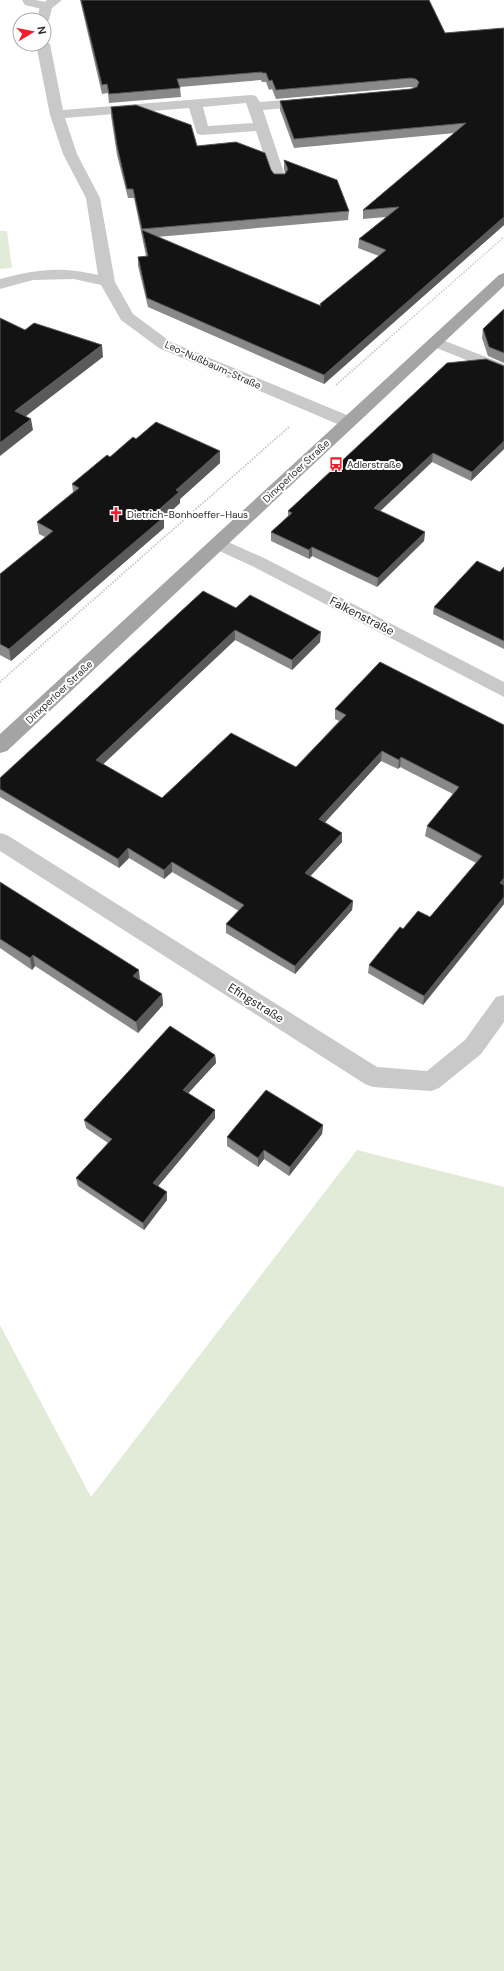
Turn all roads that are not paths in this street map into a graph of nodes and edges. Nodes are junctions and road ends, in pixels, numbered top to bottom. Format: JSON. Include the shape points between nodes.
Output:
{"nodes":[{"id":1,"x":28,"y":0,"type":"edge"},
{"id":2,"x":51,"y":3,"type":"edge"},
{"id":3,"x":45,"y":52,"type":"edge"},
{"id":4,"x":325,"y":100,"type":"edge"},
{"id":5,"x":195,"y":104,"type":"junction"},
{"id":6,"x":255,"y":107,"type":"junction"},
{"id":7,"x":57,"y":115,"type":"junction"},
{"id":8,"x":261,"y":126,"type":"junction"},
{"id":9,"x":279,"y":179,"type":"edge"},
{"id":10,"x":504,"y":278,"type":"edge"},
{"id":11,"x":107,"y":282,"type":"junction"},
{"id":12,"x":0,"y":284,"type":"edge"},
{"id":13,"x":435,"y":342,"type":"junction"},
{"id":14,"x":504,"y":370,"type":"edge"},
{"id":15,"x":348,"y":422,"type":"junction"},
{"id":16,"x":219,"y":544,"type":"junction"},
{"id":17,"x":504,"y":690,"type":"edge"},
{"id":18,"x":0,"y":746,"type":"edge"},
{"id":19,"x":0,"y":841,"type":"edge"},
{"id":20,"x":504,"y":1004,"type":"edge"}],
"edges":[{"from":1,"to":2,"type":"lane"},
{"from":3,"to":7,"type":"street","name":"Leo-Nußbaum-Straße"},
{"from":4,"to":6,"type":"street"},
{"from":5,"to":6,"type":"street","via":[[251,98]]},
{"from":5,"to":7,"type":"street"},
{"from":5,"to":8,"type":"street","via":[[202,131]]},
{"from":6,"to":8,"type":"street"},
{"from":7,"to":11,"type":"street","name":"Leo-Nußbaum-Straße","via":[[70,154],[93,198]]},
{"from":8,"to":9,"type":"street"},
{"from":10,"to":13,"type":"main road","name":"Dinxperloer Straße"},
{"from":11,"to":12,"type":"street","via":[[74,274],[32,275]]},
{"from":11,"to":15,"type":"street","name":"Leo-Nußbaum-Straße","via":[[127,317],[165,345]]},
{"from":13,"to":14,"type":"street"},
{"from":13,"to":15,"type":"main road","name":"Dinxperloer Straße"},
{"from":15,"to":16,"type":"main road","name":"Dinxperloer Straße"},
{"from":16,"to":17,"type":"street","name":"Falkenstraße"},
{"from":16,"to":18,"type":"main road","name":"Dinxperloer Straße"},
{"from":19,"to":20,"type":"street","name":"Efingstraße","via":[[373,1077],[431,1081],[473,1047]]}]}
